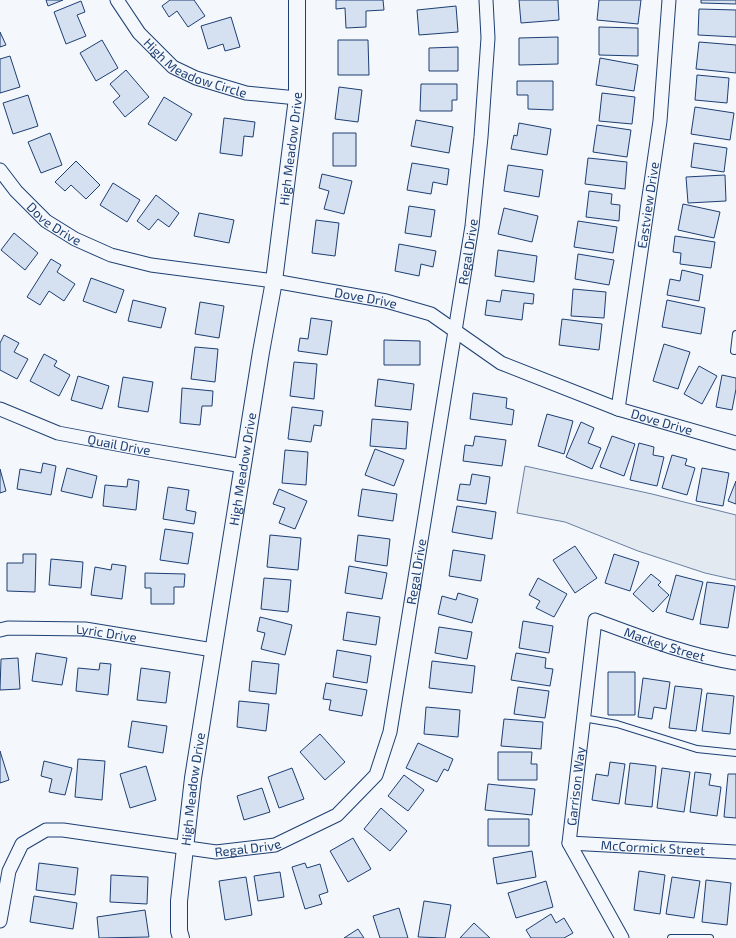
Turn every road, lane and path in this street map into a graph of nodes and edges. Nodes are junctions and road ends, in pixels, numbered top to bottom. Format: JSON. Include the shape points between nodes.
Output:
{"nodes":[{"id":1,"x":117,"y":0,"type":"edge"},
{"id":2,"x":297,"y":0,"type":"edge"},
{"id":3,"x":486,"y":0,"type":"edge"},
{"id":4,"x":669,"y":0,"type":"edge"},
{"id":5,"x":297,"y":98,"type":"junction"},
{"id":6,"x":0,"y":170,"type":"edge"},
{"id":7,"x":274,"y":281,"type":"junction"},
{"id":8,"x":454,"y":331,"type":"junction"},
{"id":9,"x":736,"y":334,"type":"edge"},
{"id":10,"x":734,"y":351,"type":"dead end"},
{"id":11,"x":0,"y":409,"type":"edge"},
{"id":12,"x":618,"y":409,"type":"junction"},
{"id":13,"x":736,"y":443,"type":"edge"},
{"id":14,"x":243,"y":466,"type":"junction"},
{"id":15,"x":595,"y":620,"type":"joint"},
{"id":16,"x":0,"y":630,"type":"edge"},
{"id":17,"x":213,"y":650,"type":"junction"},
{"id":18,"x":736,"y":663,"type":"edge"},
{"id":19,"x":583,"y":718,"type":"junction"},
{"id":20,"x":736,"y":753,"type":"edge"},
{"id":21,"x":569,"y":843,"type":"junction"},
{"id":22,"x":185,"y":847,"type":"junction"},
{"id":23,"x":736,"y":852,"type":"edge"},
{"id":24,"x":0,"y":921,"type":"edge"},
{"id":25,"x":180,"y":938,"type":"edge"},
{"id":26,"x":622,"y":938,"type":"edge"},
{"id":27,"x":671,"y":938,"type":"edge"},
{"id":28,"x":710,"y":938,"type":"edge"}],
"edges":[{"from":1,"to":5,"type":"street","name":"High Meadow Circle","via":[[139,33],[173,67],[196,78],[246,93]]},
{"from":2,"to":5,"type":"street","name":"High Meadow Drive"},
{"from":3,"to":8,"type":"street","name":"Regal Drive","via":[[488,38],[481,137],[472,226]]},
{"from":4,"to":12,"type":"street","name":"Eastview Drive","via":[[660,121]]},
{"from":5,"to":7,"type":"street","name":"High Meadow Drive"},
{"from":6,"to":7,"type":"street","name":"Dove Drive","via":[[16,191],[46,221],[75,239],[111,255],[151,265]]},
{"from":7,"to":8,"type":"street","name":"Dove Drive","via":[[386,301],[431,314]]},
{"from":7,"to":14,"type":"street","name":"High Meadow Drive"},
{"from":8,"to":12,"type":"street","name":"Dove Drive","via":[[501,363]]},
{"from":8,"to":22,"type":"street","name":"Regal Drive","via":[[390,732],[376,775],[337,815],[274,846],[216,852]]},
{"from":9,"to":10,"type":"lane"},
{"from":11,"to":14,"type":"street","name":"Quail Drive","via":[[58,433]]},
{"from":12,"to":13,"type":"street","name":"Dove Drive"},
{"from":14,"to":17,"type":"street","name":"High Meadow Drive"},
{"from":15,"to":18,"type":"street","name":"Mackey Street","via":[[670,647],[710,659]]},
{"from":15,"to":19,"type":"street","name":"Garrison Way"},
{"from":16,"to":17,"type":"street","name":"Lyric Drive","via":[[85,629]]},
{"from":17,"to":22,"type":"street","name":"High Meadow Drive"},
{"from":19,"to":20,"type":"lane","via":[[617,724],[697,749]]},
{"from":19,"to":21,"type":"street","name":"Garrison Way"},
{"from":21,"to":23,"type":"street","name":"McCormick Street"},
{"from":21,"to":26,"type":"street","name":"Garrison Way"},
{"from":22,"to":24,"type":"street","name":"Regal Drive","via":[[63,830],[46,830],[22,844],[9,871]]},
{"from":22,"to":25,"type":"street","name":"High Meadow Drive","via":[[179,901]]},
{"from":27,"to":28,"type":"lane"}]}
